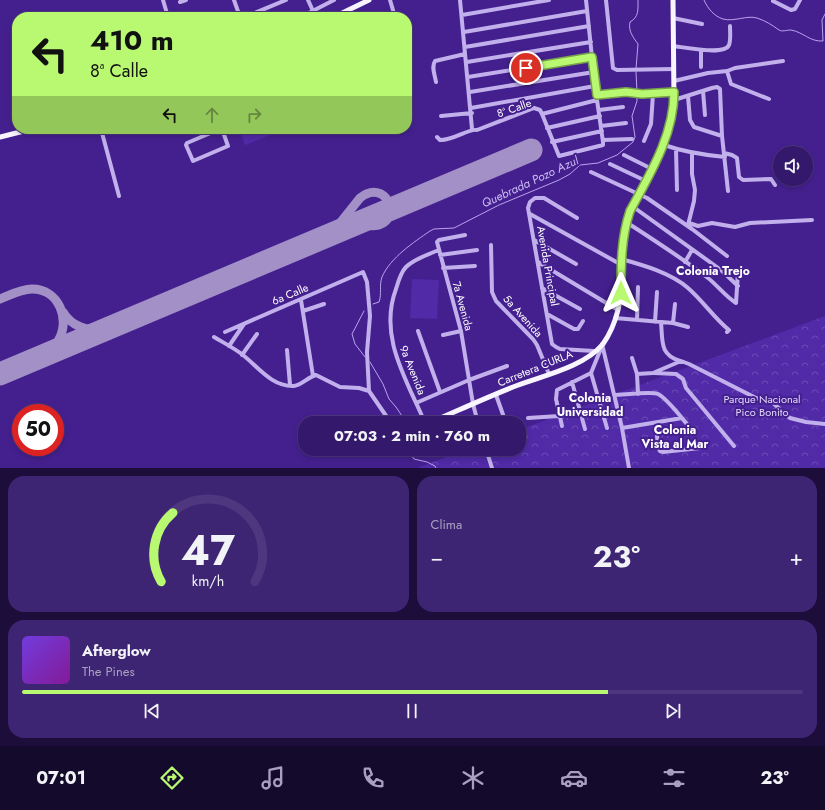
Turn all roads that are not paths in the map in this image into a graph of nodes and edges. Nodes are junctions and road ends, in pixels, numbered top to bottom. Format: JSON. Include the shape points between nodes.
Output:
{"nodes":[{"id":1,"x":163,"y":0,"type":"edge"},
{"id":2,"x":186,"y":0,"type":"edge"},
{"id":3,"x":234,"y":0,"type":"edge"},
{"id":4,"x":286,"y":0,"type":"edge"},
{"id":5,"x":308,"y":0,"type":"edge"},
{"id":6,"x":334,"y":0,"type":"edge"},
{"id":7,"x":369,"y":0,"type":"edge"},
{"id":8,"x":390,"y":0,"type":"edge"},
{"id":9,"x":460,"y":0,"type":"edge"},
{"id":10,"x":549,"y":0,"type":"edge"},
{"id":11,"x":586,"y":0,"type":"edge"},
{"id":12,"x":606,"y":0,"type":"edge"},
{"id":13,"x":673,"y":0,"type":"edge"},
{"id":14,"x":800,"y":0,"type":"edge"},
{"id":15,"x":773,"y":1,"type":"dead end"},
{"id":16,"x":180,"y":2,"type":"dead end"},
{"id":17,"x":313,"y":11,"type":"joint"},
{"id":18,"x":586,"y":11,"type":"junction"},
{"id":19,"x":167,"y":12,"type":"edge"},
{"id":20,"x":238,"y":12,"type":"edge"},
{"id":21,"x":257,"y":12,"type":"edge"},
{"id":22,"x":344,"y":12,"type":"edge"},
{"id":23,"x":394,"y":12,"type":"edge"},
{"id":24,"x":462,"y":15,"type":"junction"},
{"id":25,"x":673,"y":18,"type":"junction"},
{"id":26,"x":702,"y":24,"type":"dead end"},
{"id":27,"x":589,"y":26,"type":"junction"},
{"id":28,"x":730,"y":26,"type":"dead end"},
{"id":29,"x":464,"y":32,"type":"junction"},
{"id":30,"x":591,"y":42,"type":"junction"},
{"id":31,"x":674,"y":46,"type":"junction"},
{"id":32,"x":465,"y":47,"type":"junction"},
{"id":33,"x":701,"y":50,"type":"junction"},
{"id":34,"x":465,"y":54,"type":"junction"},
{"id":35,"x":592,"y":57,"type":"junction"},
{"id":36,"x":783,"y":61,"type":"dead end"},
{"id":37,"x":467,"y":62,"type":"junction"},
{"id":38,"x":701,"y":67,"type":"dead end"},
{"id":39,"x":674,"y":69,"type":"junction"},
{"id":40,"x":727,"y":71,"type":"junction"},
{"id":41,"x":594,"y":72,"type":"junction"},
{"id":42,"x":468,"y":77,"type":"junction"},
{"id":43,"x":674,"y":81,"type":"junction"},
{"id":44,"x":436,"y":82,"type":"dead end"},
{"id":45,"x":595,"y":86,"type":"junction"},
{"id":46,"x":703,"y":91,"type":"junction"},
{"id":47,"x":470,"y":92,"type":"junction"},
{"id":48,"x":674,"y":92,"type":"junction"},
{"id":49,"x":653,"y":94,"type":"junction"},
{"id":50,"x":597,"y":95,"type":"junction"},
{"id":51,"x":688,"y":96,"type":"junction"},
{"id":52,"x":769,"y":99,"type":"dead end"},
{"id":53,"x":598,"y":100,"type":"junction"},
{"id":54,"x":674,"y":100,"type":"junction"},
{"id":55,"x":623,"y":107,"type":"dead end"},
{"id":56,"x":599,"y":110,"type":"junction"},
{"id":57,"x":472,"y":111,"type":"junction"},
{"id":58,"x":542,"y":114,"type":"junction"},
{"id":59,"x":705,"y":115,"type":"dead end"},
{"id":60,"x":441,"y":116,"type":"dead end"},
{"id":61,"x":600,"y":116,"type":"junction"},
{"id":62,"x":626,"y":123,"type":"dead end"},
{"id":63,"x":547,"y":128,"type":"junction"},
{"id":64,"x":472,"y":129,"type":"junction"},
{"id":65,"x":602,"y":129,"type":"junction"},
{"id":66,"x":12,"y":134,"type":"edge"},
{"id":67,"x":102,"y":134,"type":"edge"},
{"id":68,"x":209,"y":134,"type":"edge"},
{"id":69,"x":223,"y":134,"type":"edge"},
{"id":70,"x":722,"y":136,"type":"junction"},
{"id":71,"x":0,"y":137,"type":"edge"},
{"id":72,"x":437,"y":137,"type":"dead end"},
{"id":73,"x":632,"y":139,"type":"dead end"},
{"id":74,"x":644,"y":141,"type":"dead end"},
{"id":75,"x":552,"y":142,"type":"junction"},
{"id":76,"x":604,"y":142,"type":"junction"},
{"id":77,"x":664,"y":145,"type":"junction"},
{"id":78,"x":676,"y":149,"type":"junction"},
{"id":79,"x":692,"y":153,"type":"junction"},
{"id":80,"x":624,"y":155,"type":"dead end"},
{"id":81,"x":725,"y":155,"type":"junction"},
{"id":82,"x":610,"y":164,"type":"dead end"},
{"id":83,"x":652,"y":169,"type":"junction"},
{"id":84,"x":591,"y":172,"type":"dead end"},
{"id":85,"x":646,"y":181,"type":"junction"},
{"id":86,"x":773,"y":182,"type":"edge"},
{"id":87,"x":677,"y":190,"type":"dead end"},
{"id":88,"x":728,"y":191,"type":"dead end"},
{"id":89,"x":639,"y":193,"type":"junction"},
{"id":90,"x":119,"y":196,"type":"dead end"},
{"id":91,"x":632,"y":206,"type":"junction"},
{"id":92,"x":530,"y":214,"type":"junction"},
{"id":93,"x":577,"y":218,"type":"dead end"},
{"id":94,"x":812,"y":220,"type":"dead end"},
{"id":95,"x":626,"y":222,"type":"junction"},
{"id":96,"x":688,"y":224,"type":"junction"},
{"id":97,"x":465,"y":235,"type":"dead end"},
{"id":98,"x":534,"y":240,"type":"junction"},
{"id":99,"x":491,"y":245,"type":"dead end"},
{"id":100,"x":439,"y":250,"type":"junction"},
{"id":101,"x":478,"y":250,"type":"dead end"},
{"id":102,"x":692,"y":250,"type":"junction"},
{"id":103,"x":440,"y":255,"type":"junction"},
{"id":104,"x":727,"y":256,"type":"dead end"},
{"id":105,"x":621,"y":261,"type":"junction"},
{"id":106,"x":538,"y":262,"type":"junction"},
{"id":107,"x":686,"y":262,"type":"junction"},
{"id":108,"x":576,"y":264,"type":"dead end"},
{"id":109,"x":475,"y":266,"type":"dead end"},
{"id":110,"x":444,"y":268,"type":"junction"},
{"id":111,"x":738,"y":272,"type":"dead end"},
{"id":112,"x":738,"y":286,"type":"junction"},
{"id":113,"x":638,"y":287,"type":"dead end"},
{"id":114,"x":542,"y":288,"type":"junction"},
{"id":115,"x":657,"y":292,"type":"dead end"},
{"id":116,"x":301,"y":300,"type":"junction"},
{"id":117,"x":324,"y":304,"type":"dead end"},
{"id":118,"x":675,"y":304,"type":"dead end"},
{"id":119,"x":580,"y":310,"type":"dead end"},
{"id":120,"x":618,"y":310,"type":"junction"},
{"id":121,"x":302,"y":311,"type":"junction"},
{"id":122,"x":547,"y":314,"type":"junction"},
{"id":123,"x":615,"y":318,"type":"junction"},
{"id":124,"x":637,"y":320,"type":"junction"},
{"id":125,"x":583,"y":321,"type":"dead end"},
{"id":126,"x":655,"y":322,"type":"junction"},
{"id":127,"x":661,"y":323,"type":"junction"},
{"id":128,"x":673,"y":323,"type":"junction"},
{"id":129,"x":244,"y":324,"type":"junction"},
{"id":130,"x":688,"y":327,"type":"dead end"},
{"id":131,"x":418,"y":331,"type":"dead end"},
{"id":132,"x":461,"y":331,"type":"junction"},
{"id":133,"x":225,"y":332,"type":"dead end"},
{"id":134,"x":727,"y":332,"type":"dead end"},
{"id":135,"x":257,"y":334,"type":"dead end"},
{"id":136,"x":443,"y":335,"type":"dead end"},
{"id":137,"x":214,"y":337,"type":"dead end"},
{"id":138,"x":602,"y":344,"type":"junction"},
{"id":139,"x":229,"y":346,"type":"junction"},
{"id":140,"x":287,"y":350,"type":"dead end"},
{"id":141,"x":594,"y":351,"type":"junction"},
{"id":142,"x":242,"y":354,"type":"junction"},
{"id":143,"x":632,"y":358,"type":"dead end"},
{"id":144,"x":681,"y":361,"type":"junction"},
{"id":145,"x":507,"y":366,"type":"dead end"},
{"id":146,"x":591,"y":373,"type":"junction"},
{"id":147,"x":653,"y":373,"type":"junction"},
{"id":148,"x":549,"y":374,"type":"junction"},
{"id":149,"x":637,"y":374,"type":"junction"},
{"id":150,"x":313,"y":376,"type":"junction"},
{"id":151,"x":469,"y":380,"type":"junction"},
{"id":152,"x":572,"y":382,"type":"junction"},
{"id":153,"x":290,"y":385,"type":"junction"},
{"id":154,"x":369,"y":390,"type":"junction"},
{"id":155,"x":440,"y":392,"type":"junction"},
{"id":156,"x":638,"y":394,"type":"junction"},
{"id":157,"x":496,"y":395,"type":"junction"},
{"id":158,"x":614,"y":395,"type":"junction"},
{"id":159,"x":416,"y":403,"type":"junction"},
{"id":160,"x":473,"y":404,"type":"junction"},
{"id":161,"x":386,"y":416,"type":"edge"},
{"id":162,"x":422,"y":416,"type":"edge"},
{"id":163,"x":445,"y":416,"type":"edge"},
{"id":164,"x":476,"y":416,"type":"edge"},
{"id":165,"x":504,"y":416,"type":"edge"},
{"id":166,"x":559,"y":416,"type":"junction"},
{"id":167,"x":528,"y":418,"type":"dead end"},
{"id":168,"x":682,"y":418,"type":"junction"},
{"id":169,"x":656,"y":423,"type":"junction"},
{"id":170,"x":825,"y":424,"type":"edge"},
{"id":171,"x":562,"y":426,"type":"dead end"},
{"id":172,"x":607,"y":428,"type":"dead end"},
{"id":173,"x":622,"y":428,"type":"junction"},
{"id":174,"x":585,"y":429,"type":"dead end"},
{"id":175,"x":691,"y":429,"type":"dead end"},
{"id":176,"x":734,"y":446,"type":"dead end"},
{"id":177,"x":700,"y":448,"type":"dead end"},
{"id":178,"x":488,"y":456,"type":"edge"},
{"id":179,"x":492,"y":468,"type":"edge"},
{"id":180,"x":629,"y":468,"type":"edge"}],
"edges":[{"from":1,"to":19,"type":"street"},
{"from":2,"to":16,"type":"street"},
{"from":3,"to":20,"type":"street"},
{"from":4,"to":21,"type":"street"},
{"from":5,"to":17,"type":"street"},
{"from":6,"to":17,"type":"street"},
{"from":7,"to":22,"type":"main road"},
{"from":8,"to":23,"type":"street"},
{"from":9,"to":24,"type":"street"},
{"from":10,"to":24,"type":"street"},
{"from":11,"to":18,"type":"street"},
{"from":12,"to":39,"type":"street","via":[[613,68]]},
{"from":13,"to":25,"type":"main road","name":"Carretera CURLA"},
{"from":14,"to":15,"type":"street","via":[[795,9],[791,10]]},
{"from":18,"to":27,"type":"street"},
{"from":18,"to":29,"type":"street"},
{"from":24,"to":29,"type":"street"},
{"from":25,"to":26,"type":"street"},
{"from":25,"to":31,"type":"main road","name":"Carretera CURLA"},
{"from":27,"to":30,"type":"street"},
{"from":27,"to":32,"type":"street"},
{"from":28,"to":33,"type":"street","via":[[730,43],[727,48]]},
{"from":29,"to":32,"type":"street"},
{"from":30,"to":35,"type":"street"},
{"from":30,"to":37,"type":"street"},
{"from":31,"to":33,"type":"street"},
{"from":31,"to":39,"type":"main road","name":"Carretera CURLA"},
{"from":32,"to":34,"type":"street"},
{"from":33,"to":38,"type":"street"},
{"from":34,"to":37,"type":"street"},
{"from":34,"to":44,"type":"street","via":[[435,61],[433,68]]},
{"from":35,"to":41,"type":"street"},
{"from":35,"to":42,"type":"street"},
{"from":36,"to":40,"type":"street"},
{"from":37,"to":42,"type":"street"},
{"from":39,"to":43,"type":"main road","name":"Carretera CURLA"},
{"from":40,"to":43,"type":"street"},
{"from":40,"to":52,"type":"street","via":[[731,84]]},
{"from":41,"to":45,"type":"street"},
{"from":41,"to":47,"type":"street"},
{"from":42,"to":47,"type":"street"},
{"from":43,"to":48,"type":"main road","name":"Carretera CURLA"},
{"from":45,"to":50,"type":"street"},
{"from":45,"to":57,"type":"street"},
{"from":46,"to":51,"type":"street"},
{"from":46,"to":59,"type":"street"},
{"from":46,"to":70,"type":"street","via":[[717,87],[720,89]]},
{"from":47,"to":57,"type":"street"},
{"from":48,"to":49,"type":"street"},
{"from":48,"to":54,"type":"main road","name":"Carretera CURLA"},
{"from":49,"to":50,"type":"street","via":[[626,92]]},
{"from":49,"to":74,"type":"street","via":[[651,124]]},
{"from":50,"to":53,"type":"street"},
{"from":51,"to":54,"type":"street"},
{"from":51,"to":70,"type":"street","via":[[691,124]]},
{"from":53,"to":56,"type":"street"},
{"from":53,"to":58,"type":"street","name":"8ª Calle"},
{"from":54,"to":77,"type":"main road","name":"Carretera CURLA"},
{"from":55,"to":56,"type":"street"},
{"from":56,"to":61,"type":"street"},
{"from":57,"to":60,"type":"street"},
{"from":57,"to":64,"type":"street"},
{"from":58,"to":63,"type":"street"},
{"from":58,"to":64,"type":"street","name":"8ª Calle","via":[[534,108],[483,128]]},
{"from":61,"to":63,"type":"street"},
{"from":61,"to":65,"type":"street"},
{"from":62,"to":65,"type":"street"},
{"from":63,"to":75,"type":"street"},
{"from":64,"to":72,"type":"street","name":"8ª Calle","via":[[450,139],[440,140]]},
{"from":65,"to":75,"type":"street"},
{"from":65,"to":76,"type":"street"},
{"from":66,"to":71,"type":"main road"},
{"from":67,"to":90,"type":"street"},
{"from":68,"to":69,"type":"street","via":[[187,143],[192,160],[227,147]]},
{"from":70,"to":81,"type":"street"},
{"from":73,"to":76,"type":"street"},
{"from":75,"to":76,"type":"street","via":[[560,157],[602,146]]},
{"from":77,"to":78,"type":"street"},
{"from":77,"to":83,"type":"main road","name":"Carretera CURLA"},
{"from":78,"to":79,"type":"street"},
{"from":78,"to":87,"type":"street"},
{"from":79,"to":81,"type":"street","via":[[708,156]]},
{"from":79,"to":96,"type":"street","via":[[695,190]]},
{"from":80,"to":83,"type":"street"},
{"from":81,"to":86,"type":"street","via":[[737,158],[739,177],[743,180],[771,179]]},
{"from":81,"to":88,"type":"street"},
{"from":82,"to":85,"type":"street"},
{"from":83,"to":85,"type":"main road","name":"Carretera CURLA"},
{"from":84,"to":89,"type":"street"},
{"from":85,"to":89,"type":"main road","name":"Carretera CURLA"},
{"from":89,"to":91,"type":"main road","name":"Carretera CURLA"},
{"from":89,"to":96,"type":"street"},
{"from":91,"to":95,"type":"main road","name":"Carretera CURLA"},
{"from":91,"to":102,"type":"street"},
{"from":92,"to":93,"type":"street","name":"Avenida Principal","via":[[530,202],[540,197]]},
{"from":92,"to":98,"type":"street","name":"Avenida Principal"},
{"from":92,"to":105,"type":"street"},
{"from":94,"to":96,"type":"street","via":[[750,223],[735,227],[712,223],[698,226]]},
{"from":95,"to":105,"type":"main road","name":"Carretera CURLA"},
{"from":95,"to":107,"type":"street"},
{"from":96,"to":104,"type":"street"},
{"from":97,"to":100,"type":"street","via":[[438,240]]},
{"from":98,"to":106,"type":"street","name":"Avenida Principal"},
{"from":98,"to":108,"type":"street"},
{"from":99,"to":148,"type":"street","name":"5a Avenida","via":[[492,292],[496,302],[533,339]]},
{"from":100,"to":103,"type":"street","name":"7a Avenida"},
{"from":100,"to":159,"type":"street","name":"9a Avenida","via":[[405,268],[392,298],[390,331],[396,358]]},
{"from":101,"to":103,"type":"street"},
{"from":102,"to":107,"type":"street"},
{"from":102,"to":112,"type":"street","via":[[721,270]]},
{"from":103,"to":110,"type":"street","name":"7a Avenida"},
{"from":105,"to":120,"type":"main road","name":"Carretera CURLA"},
{"from":105,"to":134,"type":"street","via":[[644,265],[688,287],[729,330]]},
{"from":106,"to":114,"type":"street","name":"Avenida Principal"},
{"from":106,"to":120,"type":"street"},
{"from":107,"to":112,"type":"street","via":[[736,303]]},
{"from":109,"to":110,"type":"street"},
{"from":110,"to":132,"type":"street","name":"7a Avenida"},
{"from":111,"to":112,"type":"street"},
{"from":113,"to":124,"type":"street"},
{"from":114,"to":119,"type":"street"},
{"from":114,"to":122,"type":"street","name":"Avenida Principal"},
{"from":115,"to":126,"type":"street"},
{"from":116,"to":121,"type":"street"},
{"from":116,"to":129,"type":"street","name":"6a Calle"},
{"from":116,"to":154,"type":"street","name":"6a Calle","via":[[363,272],[367,282],[370,316],[367,352]]},
{"from":117,"to":121,"type":"street"},
{"from":118,"to":128,"type":"street"},
{"from":120,"to":123,"type":"main road","name":"Carretera CURLA"},
{"from":121,"to":150,"type":"street"},
{"from":122,"to":125,"type":"street","via":[[574,329],[578,329]]},
{"from":122,"to":141,"type":"street","name":"Avenida Principal","via":[[552,344],[556,347]]},
{"from":123,"to":124,"type":"street"},
{"from":123,"to":138,"type":"main road","name":"Carretera CURLA","via":[[611,331]]},
{"from":124,"to":126,"type":"street"},
{"from":126,"to":127,"type":"street"},
{"from":127,"to":128,"type":"street"},
{"from":127,"to":144,"type":"street","via":[[664,350]]},
{"from":128,"to":130,"type":"street"},
{"from":129,"to":133,"type":"street","name":"6a Calle"},
{"from":129,"to":139,"type":"street"},
{"from":131,"to":155,"type":"street"},
{"from":132,"to":136,"type":"street"},
{"from":132,"to":151,"type":"street","name":"7a Avenida"},
{"from":135,"to":142,"type":"street"},
{"from":137,"to":139,"type":"street"},
{"from":138,"to":141,"type":"main road","name":"Carretera CURLA"},
{"from":138,"to":146,"type":"street"},
{"from":138,"to":158,"type":"street"},
{"from":139,"to":142,"type":"street"},
{"from":140,"to":153,"type":"street"},
{"from":141,"to":148,"type":"main road","name":"Carretera CURLA","via":[[571,366]]},
{"from":142,"to":153,"type":"street","via":[[270,379]]},
{"from":143,"to":149,"type":"street"},
{"from":144,"to":147,"type":"street"},
{"from":144,"to":170,"type":"street","via":[[756,398],[773,403],[790,418]]},
{"from":145,"to":151,"type":"street"},
{"from":146,"to":152,"type":"street"},
{"from":146,"to":172,"type":"street"},
{"from":147,"to":149,"type":"street"},
{"from":147,"to":176,"type":"street","via":[[676,374],[683,378],[686,388]]},
{"from":148,"to":157,"type":"main road","name":"Carretera CURLA"},
{"from":149,"to":156,"type":"street"},
{"from":150,"to":153,"type":"street","via":[[298,385]]},
{"from":150,"to":154,"type":"street","via":[[320,376],[340,387]]},
{"from":151,"to":155,"type":"street"},
{"from":151,"to":160,"type":"street","name":"7a Avenida"},
{"from":152,"to":166,"type":"street","via":[[557,390]]},
{"from":152,"to":174,"type":"street"},
{"from":154,"to":161,"type":"street"},
{"from":155,"to":159,"type":"street"},
{"from":156,"to":158,"type":"street"},
{"from":156,"to":168,"type":"street","via":[[658,394]]},
{"from":157,"to":160,"type":"main road","name":"Carretera CURLA"},
{"from":157,"to":165,"type":"street"},
{"from":158,"to":173,"type":"street"},
{"from":159,"to":162,"type":"street","name":"9a Avenida"},
{"from":160,"to":163,"type":"main road","name":"Carretera CURLA"},
{"from":160,"to":164,"type":"street","name":"7a Avenida"},
{"from":166,"to":167,"type":"street"},
{"from":166,"to":171,"type":"street"},
{"from":168,"to":169,"type":"street"},
{"from":168,"to":175,"type":"street"},
{"from":169,"to":173,"type":"street"},
{"from":169,"to":177,"type":"street","via":[[658,450],[662,452]]},
{"from":173,"to":180,"type":"street"},
{"from":178,"to":179,"type":"street"}]}
